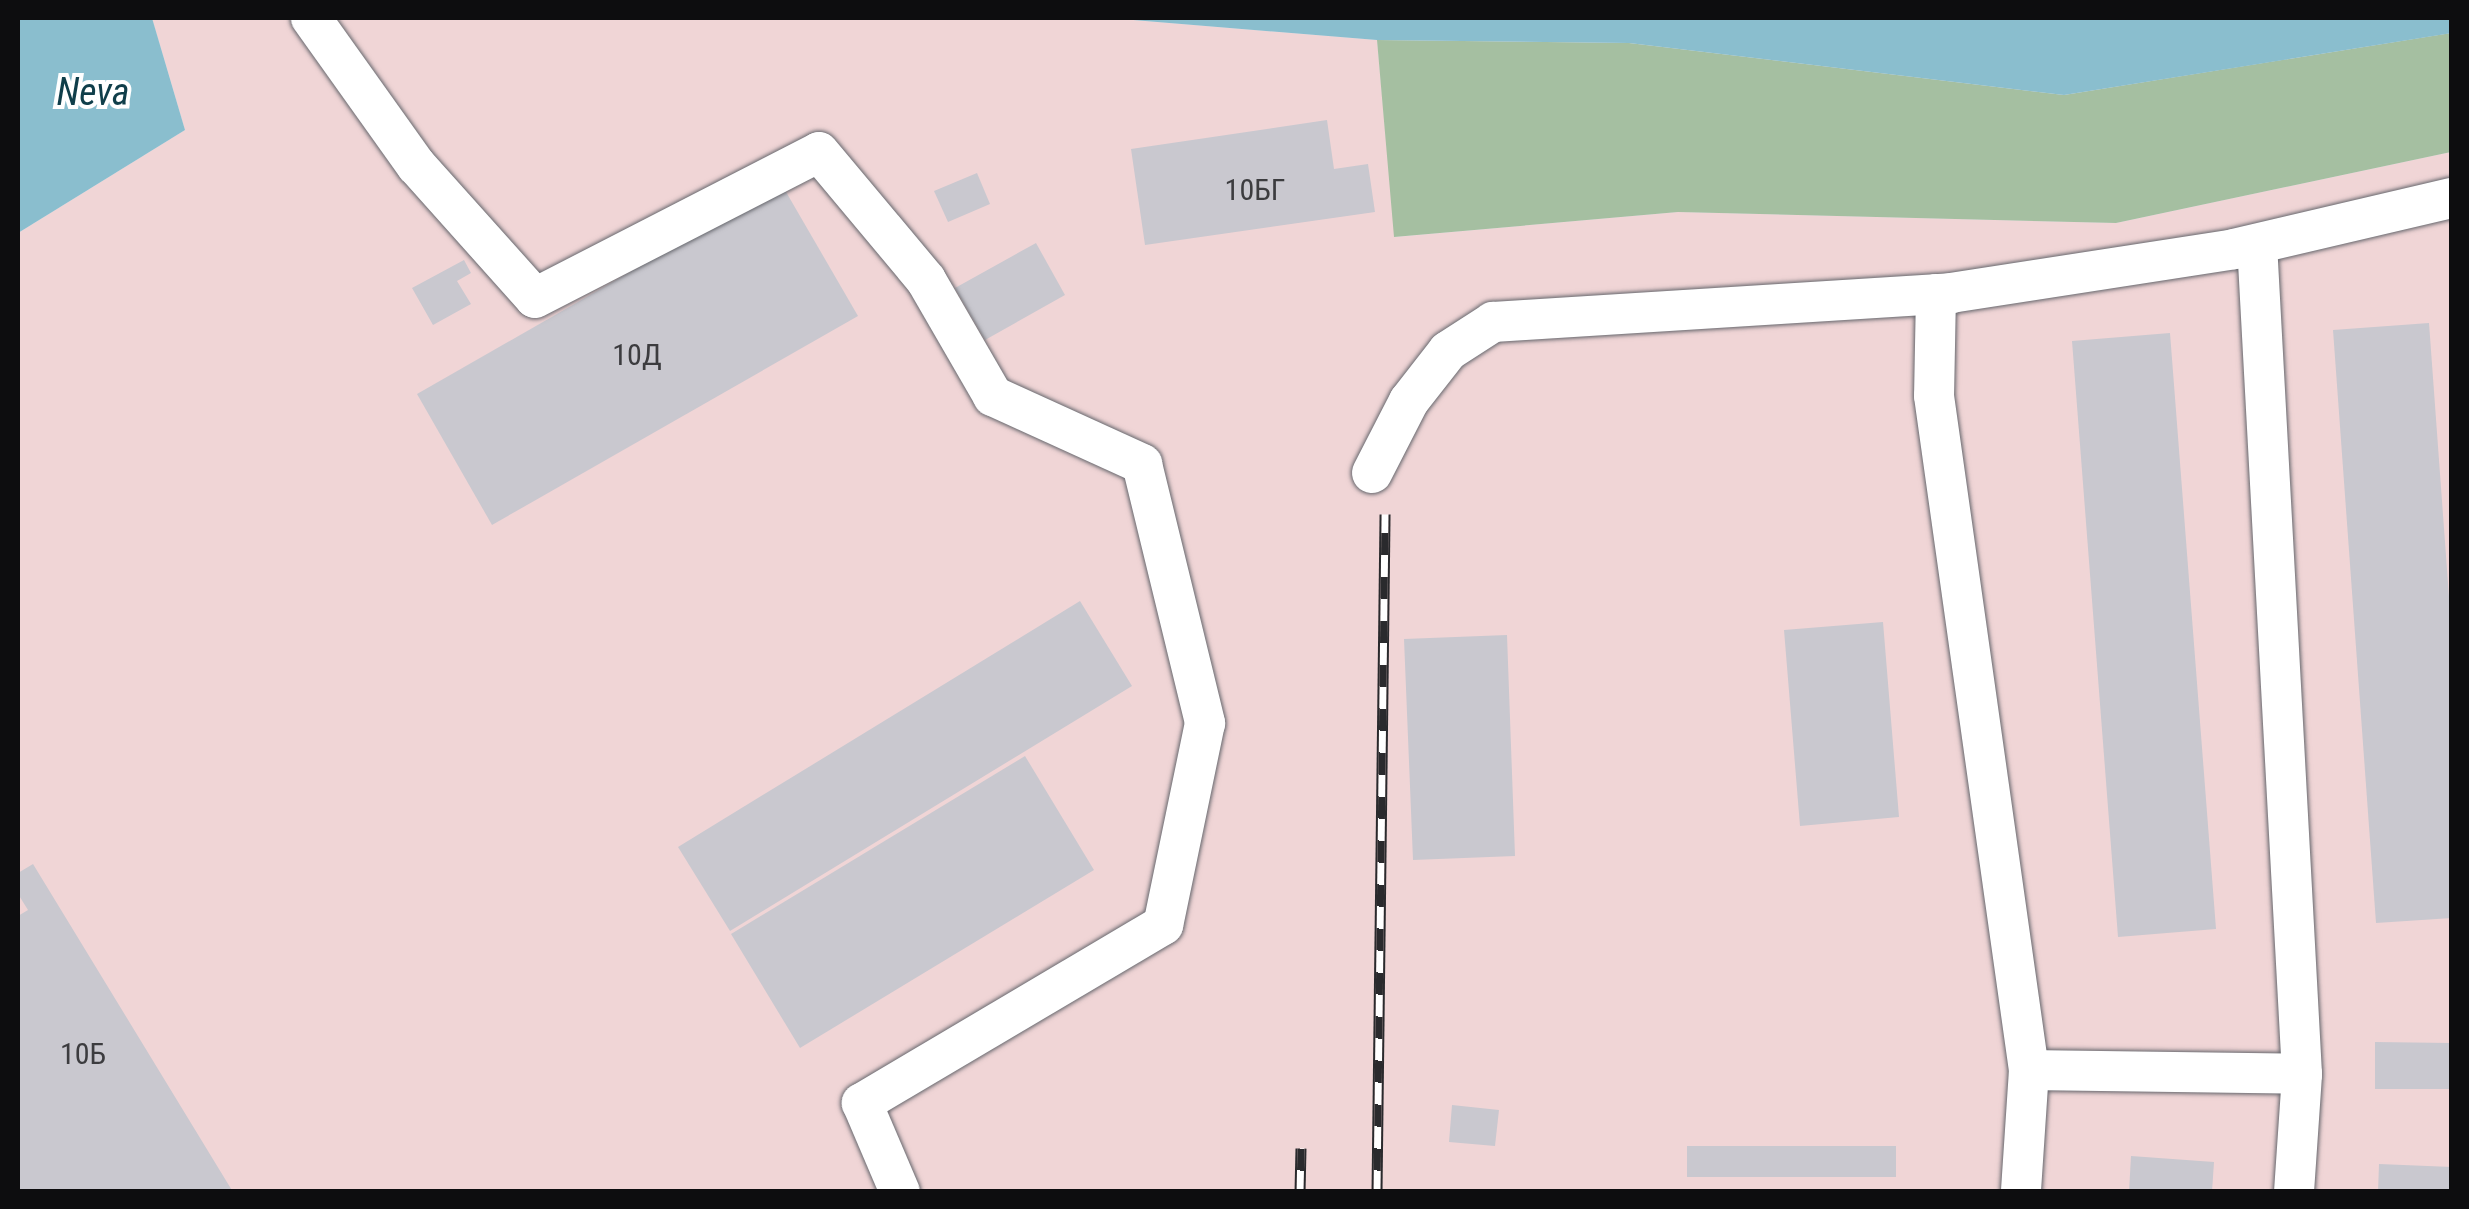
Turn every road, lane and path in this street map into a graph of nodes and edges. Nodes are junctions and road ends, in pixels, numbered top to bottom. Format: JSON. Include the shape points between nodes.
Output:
{"nodes":[{"id":1,"x":311,"y":18,"type":"edge"},
{"id":2,"x":2452,"y":198,"type":"edge"},
{"id":3,"x":2258,"y":244,"type":"junction"},
{"id":4,"x":1936,"y":294,"type":"junction"},
{"id":5,"x":1372,"y":473,"type":"dead end"},
{"id":6,"x":2029,"y":1070,"type":"junction"},
{"id":7,"x":2302,"y":1074,"type":"junction"},
{"id":8,"x":900,"y":1192,"type":"edge"},
{"id":9,"x":2021,"y":1192,"type":"edge"},
{"id":10,"x":2294,"y":1192,"type":"edge"}],
"edges":[{"from":1,"to":8,"type":"lane","via":[[416,165],[535,298],[819,152],[926,280],[993,396],[1142,464],[1205,723],[1163,925],[862,1103]]},
{"from":2,"to":3,"type":"lane"},
{"from":3,"to":4,"type":"lane"},
{"from":3,"to":7,"type":"lane"},
{"from":4,"to":5,"type":"lane","via":[[1493,322],[1448,351],[1409,400]]},
{"from":4,"to":6,"type":"lane","via":[[1934,396]]},
{"from":6,"to":7,"type":"lane"},
{"from":6,"to":9,"type":"lane"},
{"from":7,"to":10,"type":"lane"}]}
